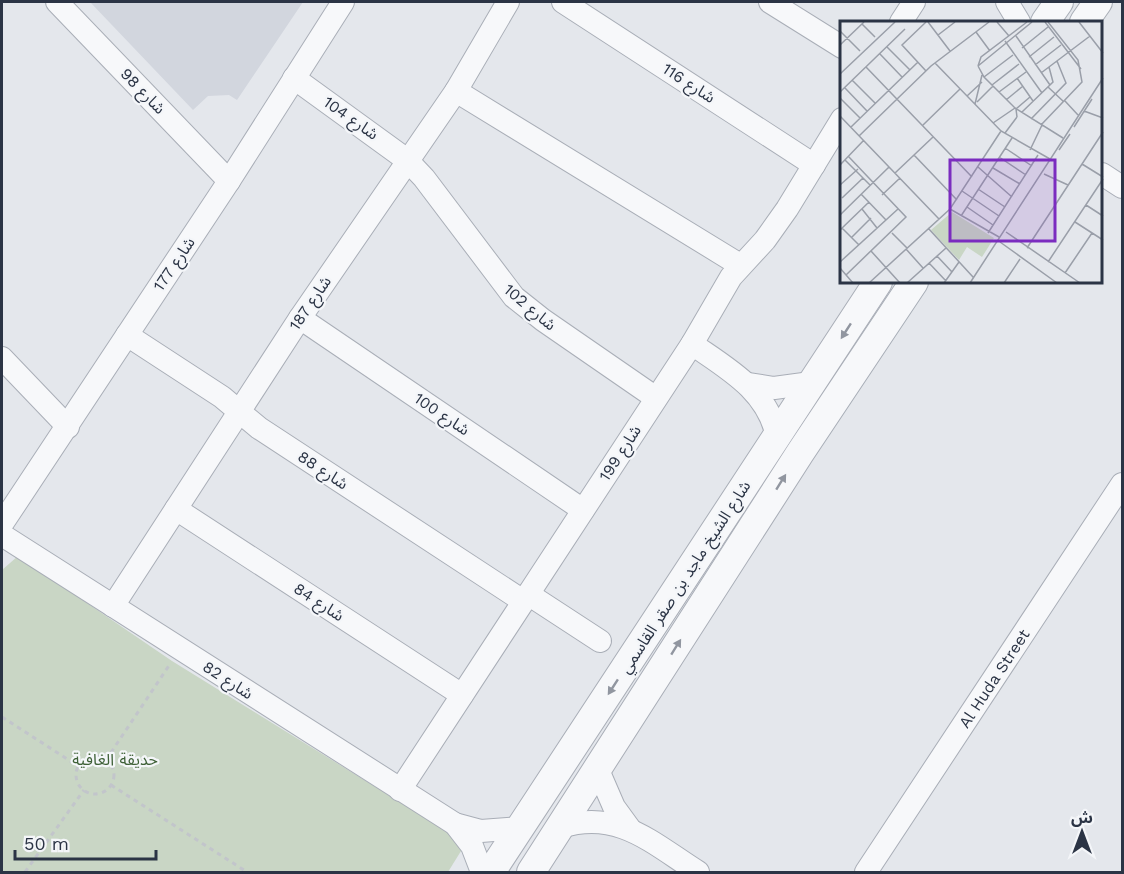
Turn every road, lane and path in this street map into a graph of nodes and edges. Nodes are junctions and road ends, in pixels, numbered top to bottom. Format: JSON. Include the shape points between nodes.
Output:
{"nodes":[{"id":1,"x":57,"y":2,"type":"edge"},
{"id":2,"x":343,"y":2,"type":"edge"},
{"id":3,"x":508,"y":2,"type":"edge"},
{"id":4,"x":563,"y":2,"type":"edge"},
{"id":5,"x":770,"y":2,"type":"edge"},
{"id":6,"x":914,"y":2,"type":"edge"},
{"id":7,"x":1007,"y":2,"type":"edge"},
{"id":8,"x":1059,"y":2,"type":"edge"},
{"id":9,"x":1098,"y":2,"type":"edge"},
{"id":10,"x":902,"y":21,"type":"edge"},
{"id":11,"x":1018,"y":21,"type":"edge"},
{"id":12,"x":1046,"y":21,"type":"edge"},
{"id":13,"x":1085,"y":21,"type":"edge"},
{"id":14,"x":840,"y":46,"type":"edge"},
{"id":15,"x":294,"y":78,"type":"junction"},
{"id":16,"x":456,"y":91,"type":"junction"},
{"id":17,"x":840,"y":122,"type":"edge"},
{"id":18,"x":407,"y":160,"type":"junction"},
{"id":19,"x":814,"y":165,"type":"junction"},
{"id":20,"x":1103,"y":175,"type":"edge"},
{"id":21,"x":229,"y":181,"type":"junction"},
{"id":22,"x":1122,"y":188,"type":"edge"},
{"id":23,"x":740,"y":265,"type":"junction"},
{"id":24,"x":877,"y":284,"type":"edge"},
{"id":25,"x":908,"y":286,"type":"edge"},
{"id":26,"x":300,"y":318,"type":"junction"},
{"id":27,"x":127,"y":335,"type":"junction"},
{"id":28,"x":692,"y":344,"type":"junction"},
{"id":29,"x":2,"y":358,"type":"edge"},
{"id":30,"x":811,"y":383,"type":"junction"},
{"id":31,"x":749,"y":384,"type":"junction"},
{"id":32,"x":656,"y":398,"type":"junction"},
{"id":33,"x":240,"y":410,"type":"junction"},
{"id":34,"x":68,"y":427,"type":"junction"},
{"id":35,"x":777,"y":436,"type":"junction"},
{"id":36,"x":1122,"y":484,"type":"edge"},
{"id":37,"x":176,"y":509,"type":"junction"},
{"id":38,"x":583,"y":510,"type":"junction"},
{"id":39,"x":2,"y":524,"type":"edge"},
{"id":40,"x":2,"y":535,"type":"edge"},
{"id":41,"x":525,"y":598,"type":"junction"},
{"id":42,"x":113,"y":606,"type":"junction"},
{"id":43,"x":600,"y":641,"type":"dead end"},
{"id":44,"x":179,"y":648,"type":"junction"},
{"id":45,"x":462,"y":695,"type":"junction"},
{"id":46,"x":2,"y":717,"type":"edge"},
{"id":47,"x":106,"y":760,"type":"junction"},
{"id":48,"x":79,"y":766,"type":"junction"},
{"id":49,"x":598,"y":770,"type":"junction"},
{"id":50,"x":111,"y":785,"type":"junction"},
{"id":51,"x":400,"y":789,"type":"junction"},
{"id":52,"x":84,"y":790,"type":"junction"},
{"id":53,"x":455,"y":824,"type":"junction"},
{"id":54,"x":561,"y":827,"type":"junction"},
{"id":55,"x":520,"y":828,"type":"junction"},
{"id":56,"x":630,"y":829,"type":"junction"},
{"id":57,"x":25,"y":873,"type":"edge"},
{"id":58,"x":247,"y":873,"type":"edge"},
{"id":59,"x":482,"y":873,"type":"edge"},
{"id":60,"x":491,"y":873,"type":"edge"},
{"id":61,"x":531,"y":873,"type":"edge"},
{"id":62,"x":698,"y":873,"type":"edge"},
{"id":63,"x":866,"y":873,"type":"edge"}],
"edges":[{"from":1,"to":21,"type":"street","name":"شارع 98"},
{"from":2,"to":15,"type":"street","name":"شارع 177"},
{"from":3,"to":16,"type":"street","name":"شارع 187"},
{"from":4,"to":19,"type":"street","name":"شارع 116"},
{"from":5,"to":14,"type":"street"},
{"from":6,"to":10,"type":"street"},
{"from":7,"to":11,"type":"street"},
{"from":8,"to":12,"type":"street"},
{"from":9,"to":13,"type":"street"},
{"from":15,"to":18,"type":"street","name":"شارع 104"},
{"from":15,"to":21,"type":"street","name":"شارع 177"},
{"from":16,"to":18,"type":"street","name":"شارع 187"},
{"from":16,"to":23,"type":"street"},
{"from":17,"to":19,"type":"street","name":"شارع 199"},
{"from":18,"to":26,"type":"street","name":"شارع 187"},
{"from":18,"to":32,"type":"street","name":"شارع 102","via":[[514,297]]},
{"from":19,"to":23,"type":"street","name":"شارع 199","via":[[765,240]]},
{"from":20,"to":22,"type":"street"},
{"from":21,"to":27,"type":"street","name":"شارع 177"},
{"from":23,"to":28,"type":"street","name":"شارع 199"},
{"from":24,"to":30,"type":"street","name":"شارع الشيخ ماجد بن صقر القاسمي","one_way":true},
{"from":49,"to":25,"type":"street","name":"شارع الشيخ ماجد بن صقر القاسمي","one_way":true},
{"from":26,"to":33,"type":"street","name":"شارع 187"},
{"from":26,"to":38,"type":"street","name":"شارع 100"},
{"from":27,"to":33,"type":"street","name":"شارع 88"},
{"from":27,"to":34,"type":"street","name":"شارع 177"},
{"from":28,"to":31,"type":"street"},
{"from":28,"to":32,"type":"street","name":"شارع 199"},
{"from":29,"to":34,"type":"street"},
{"from":30,"to":31,"type":"street","via":[[774,388]]},
{"from":30,"to":35,"type":"street","name":"شارع الشيخ ماجد بن صقر القاسمي"},
{"from":31,"to":35,"type":"street","via":[[770,414]]},
{"from":32,"to":38,"type":"street","name":"شارع 199"},
{"from":33,"to":37,"type":"street","name":"شارع 187"},
{"from":33,"to":41,"type":"street","name":"شارع 88","via":[[259,428]]},
{"from":34,"to":39,"type":"street","name":"شارع 177"},
{"from":35,"to":55,"type":"street","name":"شارع الشيخ ماجد بن صقر القاسمي","one_way":true},
{"from":36,"to":63,"type":"street","name":"Al Huda Street"},
{"from":37,"to":42,"type":"street","name":"شارع 187"},
{"from":37,"to":45,"type":"street","name":"شارع 84"},
{"from":38,"to":41,"type":"street","name":"شارع 199"},
{"from":40,"to":42,"type":"street","name":"شارع 82"},
{"from":41,"to":43,"type":"street","name":"شارع 88"},
{"from":41,"to":45,"type":"street","name":"شارع 199"},
{"from":42,"to":44,"type":"street","name":"شارع 82"},
{"from":44,"to":47,"type":"path"},
{"from":44,"to":51,"type":"street","name":"شارع 82"},
{"from":45,"to":51,"type":"street","name":"شارع 199"},
{"from":46,"to":48,"type":"path"},
{"from":47,"to":48,"type":"path","via":[[94,757]]},
{"from":47,"to":50,"type":"path","via":[[114,775]]},
{"from":48,"to":52,"type":"path","via":[[77,779]]},
{"from":49,"to":54,"type":"street","name":"شارع الشيخ ماجد بن صقر القاسمي"},
{"from":49,"to":56,"type":"street","via":[[611,801]]},
{"from":50,"to":52,"type":"path","via":[[99,794]]},
{"from":50,"to":58,"type":"path"},
{"from":51,"to":53,"type":"street","name":"شارع 82"},
{"from":52,"to":57,"type":"path"},
{"from":53,"to":55,"type":"street","name":"شارع 82","via":[[481,831]]},
{"from":53,"to":59,"type":"street","name":"شارع 82","via":[[472,846]]},
{"from":54,"to":56,"type":"street","via":[[602,821]]},
{"from":54,"to":61,"type":"street","name":"شارع الشيخ ماجد بن صقر القاسمي"},
{"from":55,"to":60,"type":"street","name":"شارع الشيخ ماجد بن صقر القاسمي"},
{"from":56,"to":62,"type":"street"}]}
